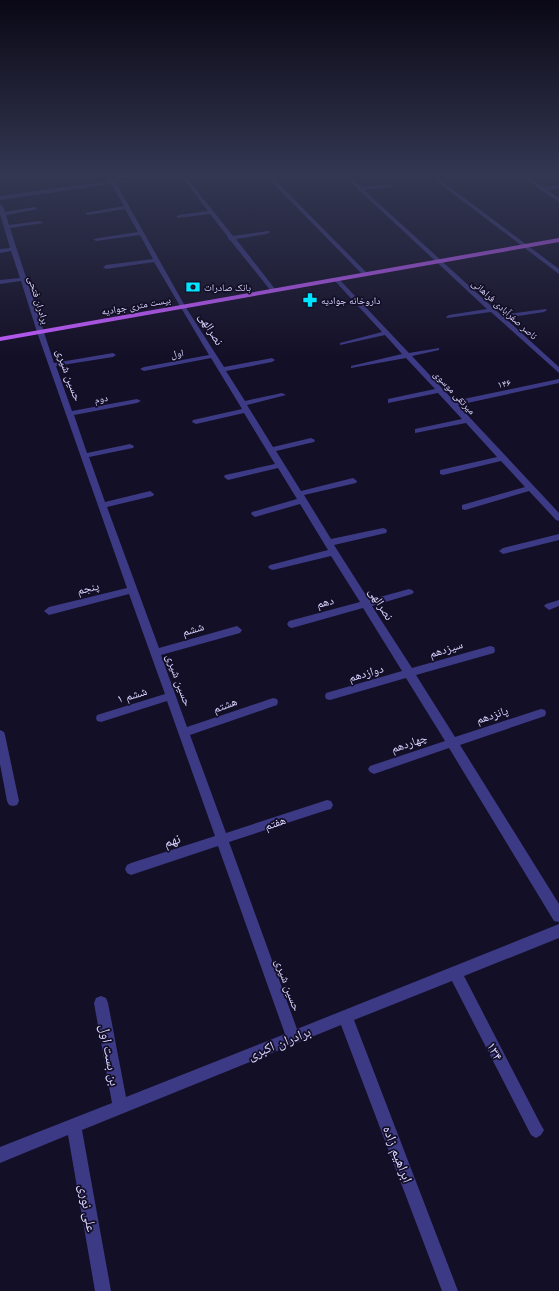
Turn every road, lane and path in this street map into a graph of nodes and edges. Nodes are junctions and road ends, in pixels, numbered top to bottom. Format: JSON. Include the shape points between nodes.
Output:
{"nodes":[{"id":1,"x":9,"y":237,"type":"edge"},
{"id":2,"x":109,"y":237,"type":"edge"},
{"id":3,"x":143,"y":237,"type":"edge"},
{"id":4,"x":235,"y":237,"type":"edge"},
{"id":5,"x":329,"y":237,"type":"edge"},
{"id":6,"x":412,"y":237,"type":"edge"},
{"id":7,"x":512,"y":237,"type":"edge"},
{"id":8,"x":230,"y":238,"type":"joint"},
{"id":9,"x":96,"y":239,"type":"dead end"},
{"id":10,"x":559,"y":240,"type":"edge"},
{"id":11,"x":524,"y":246,"type":"junction"},
{"id":12,"x":14,"y":250,"type":"junction"},
{"id":13,"x":0,"y":251,"type":"edge"},
{"id":14,"x":156,"y":260,"type":"junction"},
{"id":15,"x":438,"y":261,"type":"junction"},
{"id":16,"x":106,"y":267,"type":"dead end"},
{"id":17,"x":559,"y":272,"type":"edge"},
{"id":18,"x":365,"y":274,"type":"junction"},
{"id":19,"x":24,"y":279,"type":"junction"},
{"id":20,"x":336,"y":279,"type":"junction"},
{"id":21,"x":0,"y":282,"type":"edge"},
{"id":22,"x":273,"y":290,"type":"junction"},
{"id":23,"x":182,"y":306,"type":"junction"},
{"id":24,"x":490,"y":310,"type":"junction"},
{"id":25,"x":544,"y":310,"type":"dead end"},
{"id":26,"x":449,"y":317,"type":"dead end"},
{"id":27,"x":499,"y":317,"type":"junction"},
{"id":28,"x":40,"y":332,"type":"junction"},
{"id":29,"x":387,"y":333,"type":"junction"},
{"id":30,"x":0,"y":339,"type":"edge"},
{"id":31,"x":342,"y":344,"type":"dead end"},
{"id":32,"x":437,"y":349,"type":"dead end"},
{"id":33,"x":113,"y":355,"type":"dead end"},
{"id":34,"x":213,"y":356,"type":"junction"},
{"id":35,"x":408,"y":356,"type":"junction"},
{"id":36,"x":272,"y":360,"type":"dead end"},
{"id":37,"x":52,"y":365,"type":"junction"},
{"id":38,"x":353,"y":367,"type":"dead end"},
{"id":39,"x":144,"y":369,"type":"dead end"},
{"id":40,"x":221,"y":370,"type":"junction"},
{"id":41,"x":559,"y":371,"type":"edge"},
{"id":42,"x":559,"y":381,"type":"edge"},
{"id":43,"x":440,"y":390,"type":"junction"},
{"id":44,"x":282,"y":396,"type":"dead end"},
{"id":45,"x":137,"y":401,"type":"dead end"},
{"id":46,"x":391,"y":401,"type":"dead end"},
{"id":47,"x":453,"y":404,"type":"junction"},
{"id":48,"x":244,"y":407,"type":"junction"},
{"id":49,"x":69,"y":414,"type":"junction"},
{"id":50,"x":468,"y":420,"type":"junction"},
{"id":51,"x":196,"y":422,"type":"dead end"},
{"id":52,"x":418,"y":431,"type":"dead end"},
{"id":53,"x":311,"y":440,"type":"dead end"},
{"id":54,"x":130,"y":446,"type":"dead end"},
{"id":55,"x":271,"y":450,"type":"junction"},
{"id":56,"x":84,"y":456,"type":"junction"},
{"id":57,"x":503,"y":458,"type":"junction"},
{"id":58,"x":280,"y":465,"type":"junction"},
{"id":59,"x":443,"y":472,"type":"dead end"},
{"id":60,"x":228,"y":477,"type":"dead end"},
{"id":61,"x":353,"y":481,"type":"dead end"},
{"id":62,"x":531,"y":488,"type":"junction"},
{"id":63,"x":150,"y":494,"type":"dead end"},
{"id":64,"x":300,"y":497,"type":"junction"},
{"id":65,"x":102,"y":506,"type":"junction"},
{"id":66,"x":465,"y":507,"type":"dead end"},
{"id":67,"x":255,"y":514,"type":"dead end"},
{"id":68,"x":559,"y":518,"type":"edge"},
{"id":69,"x":383,"y":531,"type":"dead end"},
{"id":70,"x":559,"y":537,"type":"edge"},
{"id":71,"x":331,"y":548,"type":"junction"},
{"id":72,"x":503,"y":551,"type":"dead end"},
{"id":73,"x":273,"y":567,"type":"dead end"},
{"id":74,"x":133,"y":590,"type":"junction"},
{"id":75,"x":409,"y":592,"type":"dead end"},
{"id":76,"x":366,"y":604,"type":"junction"},
{"id":77,"x":49,"y":610,"type":"dead end"},
{"id":78,"x":292,"y":624,"type":"dead end"},
{"id":79,"x":237,"y":630,"type":"dead end"},
{"id":80,"x":490,"y":650,"type":"dead end"},
{"id":81,"x":156,"y":653,"type":"junction"},
{"id":82,"x":409,"y":674,"type":"junction"},
{"id":83,"x":171,"y":696,"type":"junction"},
{"id":84,"x":330,"y":696,"type":"dead end"},
{"id":85,"x":274,"y":702,"type":"dead end"},
{"id":86,"x":541,"y":713,"type":"dead end"},
{"id":87,"x":101,"y":718,"type":"dead end"},
{"id":88,"x":184,"y":733,"type":"junction"},
{"id":89,"x":0,"y":735,"type":"edge"},
{"id":90,"x":452,"y":742,"type":"junction"},
{"id":91,"x":374,"y":769,"type":"dead end"},
{"id":92,"x":13,"y":801,"type":"dead end"},
{"id":93,"x":326,"y":805,"type":"dead end"},
{"id":94,"x":223,"y":840,"type":"junction"},
{"id":95,"x":131,"y":868,"type":"dead end"},
{"id":96,"x":559,"y":916,"type":"edge"},
{"id":97,"x":559,"y":930,"type":"edge"},
{"id":98,"x":455,"y":972,"type":"junction"},
{"id":99,"x":101,"y":1003,"type":"dead end"},
{"id":100,"x":345,"y":1016,"type":"junction"},
{"id":101,"x":293,"y":1037,"type":"junction"},
{"id":102,"x":120,"y":1107,"type":"junction"},
{"id":103,"x":74,"y":1125,"type":"junction"},
{"id":104,"x":536,"y":1130,"type":"dead end"},
{"id":105,"x":0,"y":1155,"type":"edge"},
{"id":106,"x":103,"y":1291,"type":"edge"},
{"id":107,"x":450,"y":1291,"type":"edge"}],
"edges":[{"from":1,"to":12,"type":"street","name":"برادران فتحی"},
{"from":2,"to":9,"type":"street"},
{"from":3,"to":14,"type":"street","name":"نصرالهی"},
{"from":4,"to":8,"type":"street"},
{"from":5,"to":18,"type":"street"},
{"from":6,"to":15,"type":"street","name":"ناصر صفرآبادی فراهانی"},
{"from":7,"to":11,"type":"street"},
{"from":8,"to":22,"type":"street"},
{"from":10,"to":11,"type":"main road","name":"بیست متری جوادیه"},
{"from":11,"to":15,"type":"main road","name":"بیست متری جوادیه"},
{"from":11,"to":17,"type":"street"},
{"from":12,"to":13,"type":"street"},
{"from":12,"to":19,"type":"street","name":"برادران فتحی"},
{"from":14,"to":16,"type":"street"},
{"from":14,"to":23,"type":"street","name":"نصرالهی"},
{"from":15,"to":18,"type":"main road","name":"بیست متری جوادیه"},
{"from":15,"to":24,"type":"street","name":"ناصر صفرآبادی فراهانی"},
{"from":18,"to":20,"type":"main road","name":"بیست متری جوادیه"},
{"from":19,"to":21,"type":"street"},
{"from":19,"to":28,"type":"street","name":"برادران فتحی"},
{"from":20,"to":22,"type":"main road","name":"بیست متری جوادیه"},
{"from":20,"to":29,"type":"street","name":"میرتقی موسوی"},
{"from":22,"to":23,"type":"main road","name":"بیست متری جوادیه"},
{"from":23,"to":28,"type":"main road","name":"بیست متری جوادیه"},
{"from":23,"to":34,"type":"street","name":"نصرالهی"},
{"from":24,"to":26,"type":"street"},
{"from":24,"to":27,"type":"street","name":"ناصر صفرآبادی فراهانی"},
{"from":25,"to":27,"type":"street"},
{"from":27,"to":41,"type":"street","name":"ناصر صفرآبادی فراهانی"},
{"from":28,"to":30,"type":"main road","name":"بیست متری جوادیه"},
{"from":28,"to":37,"type":"street","name":"حسین شیری"},
{"from":29,"to":31,"type":"street"},
{"from":29,"to":35,"type":"street","name":"میرتقی موسوی"},
{"from":32,"to":35,"type":"street"},
{"from":33,"to":37,"type":"street"},
{"from":34,"to":39,"type":"street","name":"اول"},
{"from":34,"to":40,"type":"street","name":"نصرالهی"},
{"from":35,"to":38,"type":"street"},
{"from":35,"to":43,"type":"street","name":"میرتقی موسوی"},
{"from":36,"to":40,"type":"street"},
{"from":37,"to":49,"type":"street","name":"حسین شیری"},
{"from":40,"to":48,"type":"street","name":"نصرالهی"},
{"from":42,"to":47,"type":"street","name":"۱۴۶"},
{"from":43,"to":46,"type":"street"},
{"from":43,"to":47,"type":"street","name":"میرتقی موسوی"},
{"from":44,"to":48,"type":"street"},
{"from":45,"to":49,"type":"street","name":"دوم"},
{"from":47,"to":50,"type":"street","name":"میرتقی موسوی"},
{"from":48,"to":51,"type":"street"},
{"from":48,"to":55,"type":"street","name":"نصرالهی"},
{"from":49,"to":56,"type":"street","name":"حسین شیری"},
{"from":50,"to":52,"type":"street"},
{"from":50,"to":57,"type":"street","name":"میرتقی موسوی"},
{"from":53,"to":55,"type":"street"},
{"from":54,"to":56,"type":"street"},
{"from":55,"to":58,"type":"street","name":"نصرالهی"},
{"from":56,"to":65,"type":"street","name":"حسین شیری"},
{"from":57,"to":59,"type":"street"},
{"from":57,"to":62,"type":"street","name":"میرتقی موسوی"},
{"from":58,"to":60,"type":"street"},
{"from":58,"to":64,"type":"street","name":"نصرالهی"},
{"from":61,"to":64,"type":"street"},
{"from":62,"to":66,"type":"street"},
{"from":62,"to":68,"type":"street","name":"میرتقی موسوی"},
{"from":63,"to":65,"type":"street"},
{"from":64,"to":67,"type":"street"},
{"from":64,"to":71,"type":"street","name":"نصرالهی"},
{"from":65,"to":74,"type":"street","name":"حسین شیری"},
{"from":69,"to":71,"type":"street"},
{"from":70,"to":72,"type":"street"},
{"from":71,"to":73,"type":"street"},
{"from":71,"to":76,"type":"street","name":"نصرالهی"},
{"from":74,"to":77,"type":"street","name":"پنجم"},
{"from":74,"to":81,"type":"street","name":"حسین شیری"},
{"from":75,"to":76,"type":"street","name":"دهم"},
{"from":76,"to":78,"type":"street","name":"دهم"},
{"from":76,"to":82,"type":"street","name":"نصرالهی"},
{"from":79,"to":81,"type":"street","name":"ششم"},
{"from":80,"to":82,"type":"street","name":"سیزدهم"},
{"from":81,"to":83,"type":"street","name":"حسین شیری"},
{"from":82,"to":84,"type":"street","name":"دوازدهم"},
{"from":82,"to":90,"type":"street","name":"نصرالهی"},
{"from":83,"to":87,"type":"street","name":"ششم ۱"},
{"from":83,"to":88,"type":"street","name":"حسین شیری"},
{"from":85,"to":88,"type":"street","name":"هشتم"},
{"from":86,"to":90,"type":"street","name":"پانزدهم"},
{"from":88,"to":94,"type":"street","name":"حسین شیری"},
{"from":89,"to":92,"type":"street"},
{"from":90,"to":91,"type":"street","name":"چهاردهم"},
{"from":90,"to":96,"type":"street","name":"نصرالهی"},
{"from":93,"to":94,"type":"street","name":"هفتم"},
{"from":94,"to":95,"type":"street","name":"نهم"},
{"from":94,"to":101,"type":"street","name":"حسین شیری"},
{"from":97,"to":98,"type":"street","name":"برادران اکبری"},
{"from":98,"to":100,"type":"street","name":"برادران اکبری"},
{"from":98,"to":104,"type":"street","name":"۱۳۴"},
{"from":99,"to":102,"type":"street","name":"بن بست اول"},
{"from":100,"to":101,"type":"street","name":"برادران اکبری"},
{"from":100,"to":107,"type":"street","name":"ابراهیم زاده"},
{"from":101,"to":102,"type":"street","name":"برادران اکبری"},
{"from":102,"to":103,"type":"street","name":"برادران اکبری"},
{"from":103,"to":105,"type":"street","name":"برادران اکبری"},
{"from":103,"to":106,"type":"street","name":"علی نوری"}]}
